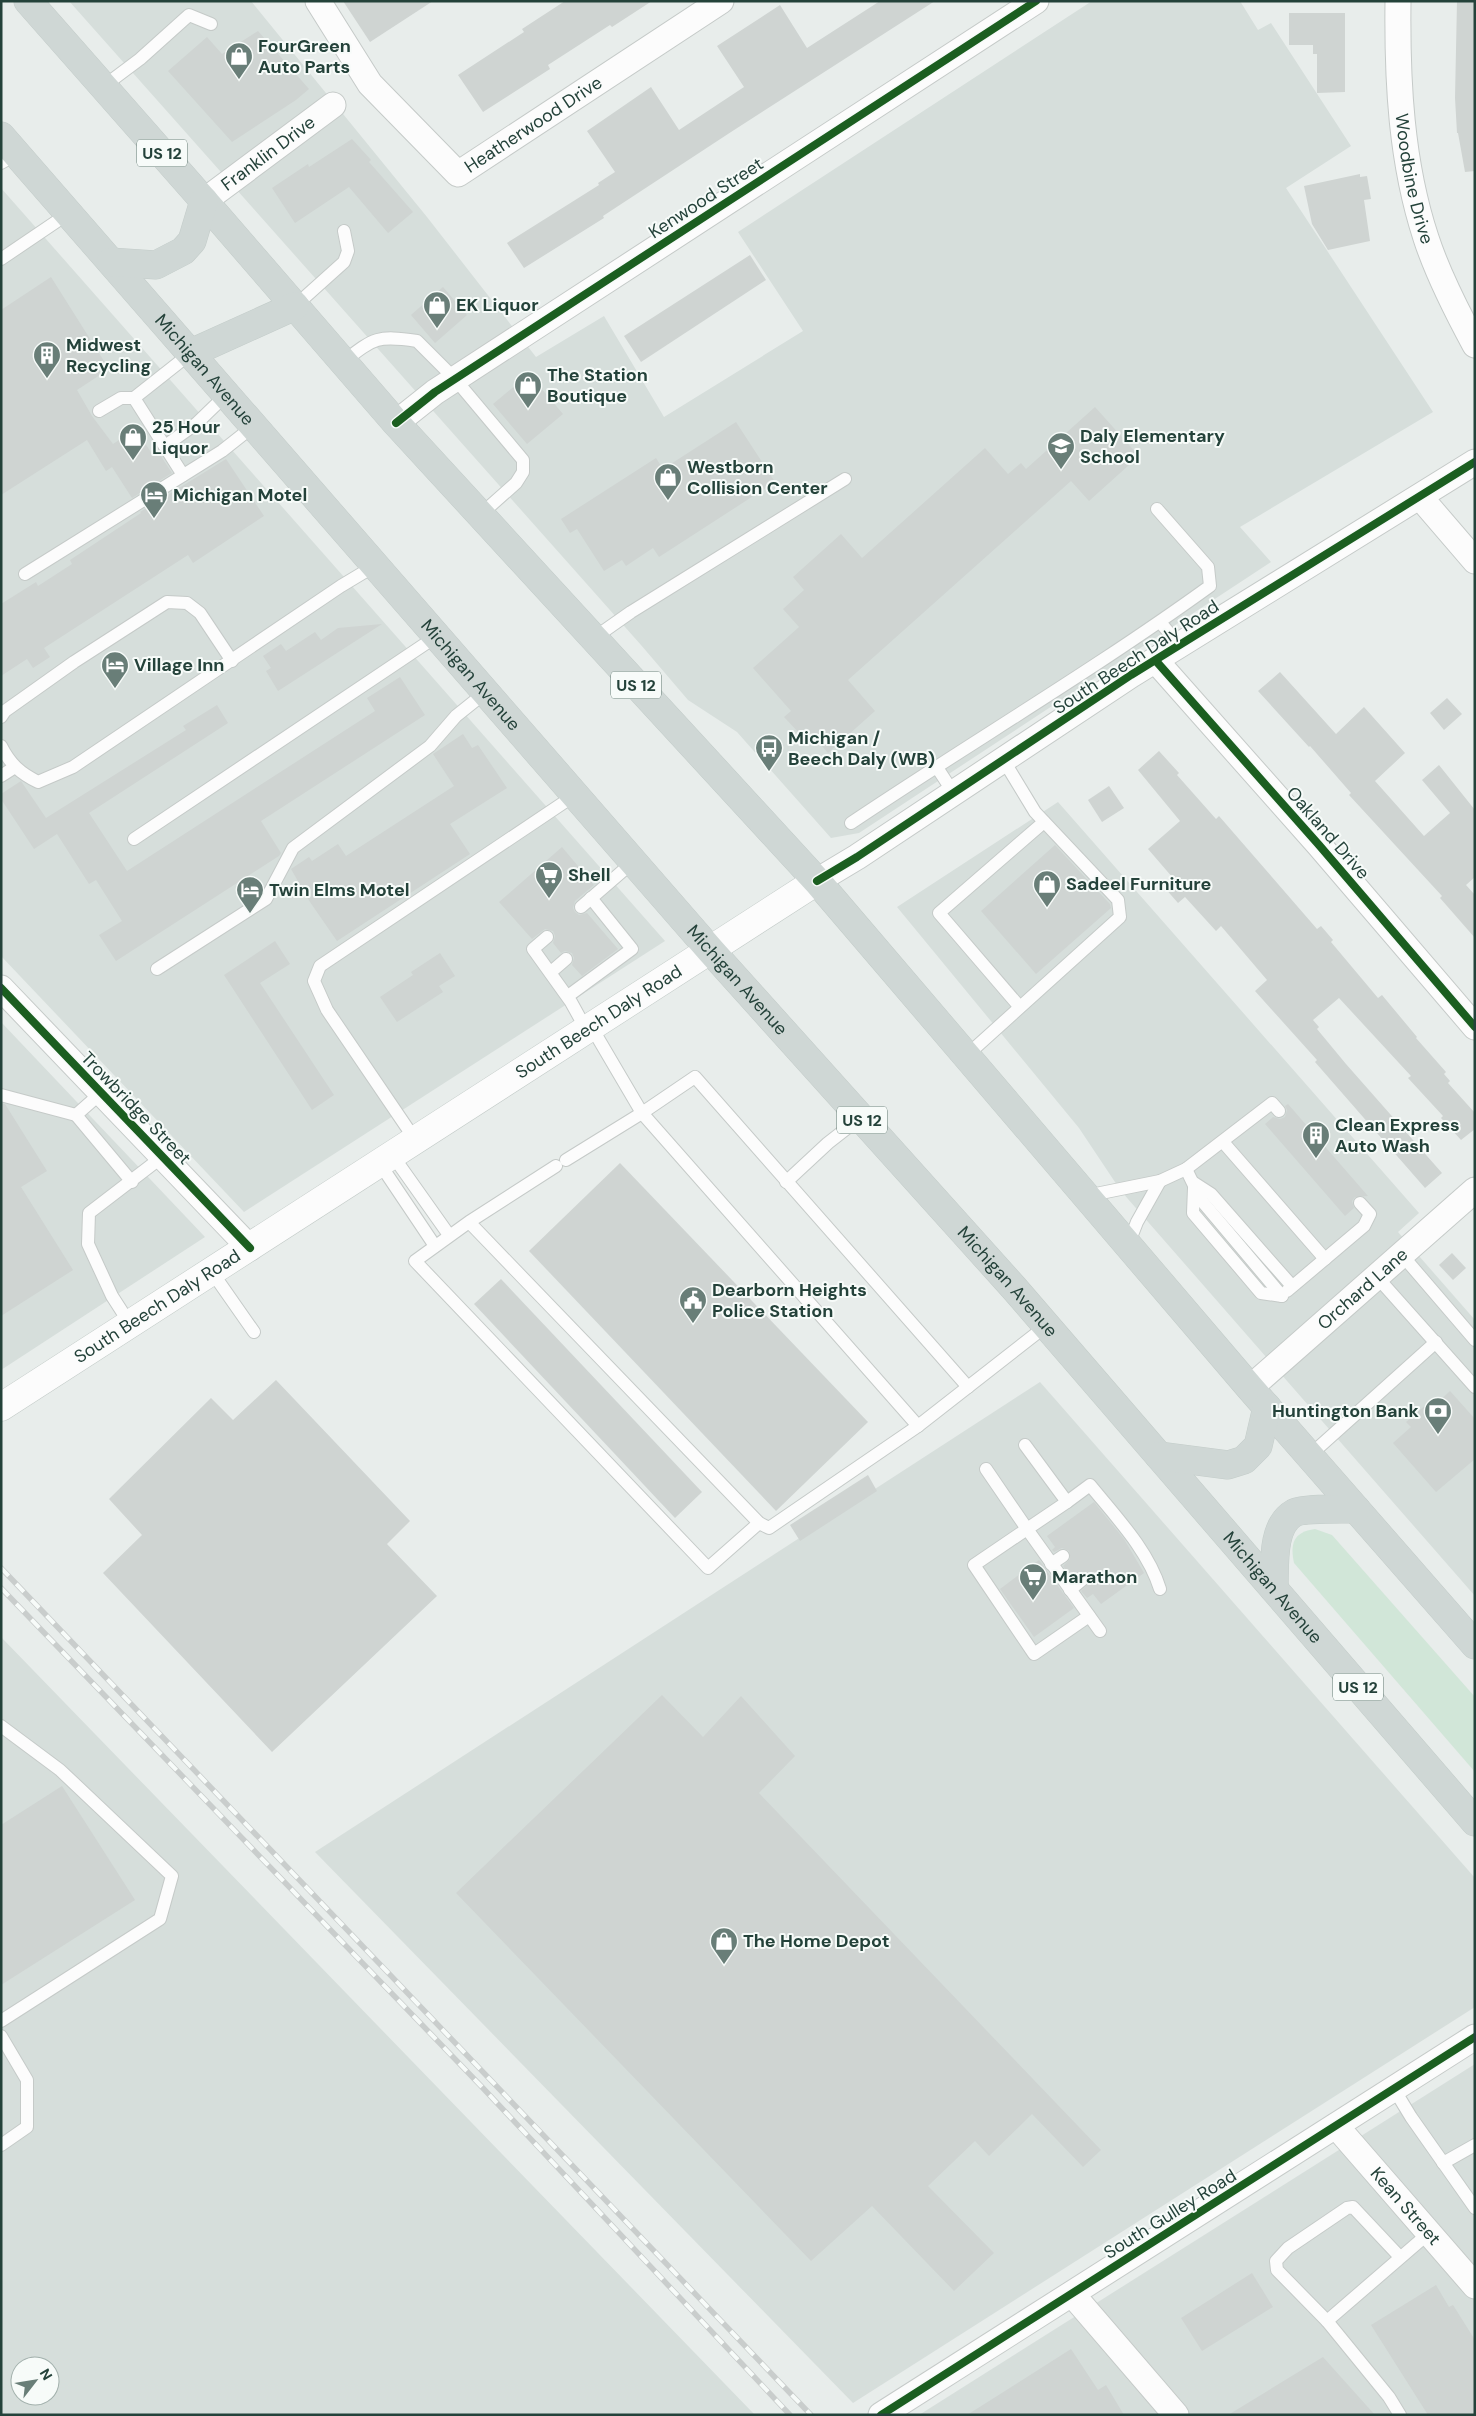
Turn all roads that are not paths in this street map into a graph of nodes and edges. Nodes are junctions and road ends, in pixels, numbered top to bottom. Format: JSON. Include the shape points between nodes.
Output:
{"nodes":[{"id":1,"x":318,"y":1,"type":"edge"},
{"id":2,"x":721,"y":1,"type":"edge"},
{"id":3,"x":1036,"y":1,"type":"edge"},
{"id":4,"x":1398,"y":1,"type":"edge"},
{"id":5,"x":35,"y":3,"type":"edge"},
{"id":6,"x":211,"y":24,"type":"dead end"},
{"id":7,"x":104,"y":86,"type":"junction"},
{"id":8,"x":333,"y":105,"type":"dead end"},
{"id":9,"x":6,"y":151,"type":"edge"},
{"id":10,"x":204,"y":201,"type":"junction"},
{"id":11,"x":69,"y":213,"type":"junction"},
{"id":12,"x":344,"y":231,"type":"dead end"},
{"id":13,"x":1,"y":258,"type":"edge"},
{"id":14,"x":111,"y":262,"type":"junction"},
{"id":15,"x":295,"y":306,"type":"junction"},
{"id":16,"x":1475,"y":345,"type":"edge"},
{"id":17,"x":191,"y":353,"type":"junction"},
{"id":18,"x":343,"y":362,"type":"junction"},
{"id":19,"x":455,"y":379,"type":"junction"},
{"id":20,"x":227,"y":394,"type":"junction"},
{"id":21,"x":134,"y":398,"type":"junction"},
{"id":22,"x":99,"y":411,"type":"dead end"},
{"id":23,"x":396,"y":423,"type":"junction"},
{"id":24,"x":255,"y":426,"type":"junction"},
{"id":25,"x":165,"y":446,"type":"junction"},
{"id":26,"x":1475,"y":462,"type":"edge"},
{"id":27,"x":183,"y":475,"type":"junction"},
{"id":28,"x":845,"y":479,"type":"dead end"},
{"id":29,"x":1420,"y":497,"type":"junction"},
{"id":30,"x":1157,"y":509,"type":"dead end"},
{"id":31,"x":480,"y":515,"type":"junction"},
{"id":32,"x":1475,"y":561,"type":"edge"},
{"id":33,"x":376,"y":565,"type":"junction"},
{"id":34,"x":25,"y":574,"type":"dead end"},
{"id":35,"x":1160,"y":622,"type":"junction"},
{"id":36,"x":438,"y":636,"type":"junction"},
{"id":37,"x":594,"y":638,"type":"junction"},
{"id":38,"x":1180,"y":646,"type":"junction"},
{"id":39,"x":232,"y":661,"type":"junction"},
{"id":40,"x":1156,"y":661,"type":"junction"},
{"id":41,"x":486,"y":692,"type":"junction"},
{"id":42,"x":1,"y":717,"type":"edge"},
{"id":43,"x":1,"y":746,"type":"edge"},
{"id":44,"x":1004,"y":761,"type":"junction"},
{"id":45,"x":936,"y":766,"type":"junction"},
{"id":46,"x":15,"y":767,"type":"junction"},
{"id":47,"x":1,"y":776,"type":"edge"},
{"id":48,"x":953,"y":792,"type":"junction"},
{"id":49,"x":575,"y":795,"type":"junction"},
{"id":50,"x":1044,"y":822,"type":"junction"},
{"id":51,"x":851,"y":823,"type":"dead end"},
{"id":52,"x":134,"y":840,"type":"dead end"},
{"id":53,"x":633,"y":862,"type":"junction"},
{"id":54,"x":817,"y":881,"type":"junction"},
{"id":55,"x":547,"y":937,"type":"dead end"},
{"id":56,"x":710,"y":951,"type":"junction"},
{"id":57,"x":566,"y":959,"type":"dead end"},
{"id":58,"x":157,"y":969,"type":"dead end"},
{"id":59,"x":551,"y":972,"type":"junction"},
{"id":60,"x":1,"y":988,"type":"edge"},
{"id":61,"x":568,"y":996,"type":"junction"},
{"id":62,"x":1019,"y":1006,"type":"junction"},
{"id":63,"x":1475,"y":1027,"type":"edge"},
{"id":64,"x":589,"y":1030,"type":"junction"},
{"id":65,"x":966,"y":1056,"type":"junction"},
{"id":66,"x":101,"y":1092,"type":"junction"},
{"id":67,"x":1,"y":1095,"type":"edge"},
{"id":68,"x":1279,"y":1111,"type":"dead end"},
{"id":69,"x":642,"y":1113,"type":"junction"},
{"id":70,"x":76,"y":1115,"type":"junction"},
{"id":71,"x":860,"y":1118,"type":"junction"},
{"id":72,"x":416,"y":1141,"type":"junction"},
{"id":73,"x":1222,"y":1142,"type":"junction"},
{"id":74,"x":162,"y":1157,"type":"junction"},
{"id":75,"x":387,"y":1160,"type":"junction"},
{"id":76,"x":1186,"y":1169,"type":"junction"},
{"id":77,"x":1160,"y":1181,"type":"junction"},
{"id":78,"x":132,"y":1182,"type":"junction"},
{"id":79,"x":786,"y":1182,"type":"junction"},
{"id":80,"x":1194,"y":1183,"type":"junction"},
{"id":81,"x":1475,"y":1190,"type":"edge"},
{"id":82,"x":1086,"y":1196,"type":"junction"},
{"id":83,"x":1360,"y":1203,"type":"dead end"},
{"id":84,"x":469,"y":1222,"type":"junction"},
{"id":85,"x":448,"y":1235,"type":"junction"},
{"id":86,"x":435,"y":1246,"type":"junction"},
{"id":87,"x":1128,"y":1246,"type":"junction"},
{"id":88,"x":250,"y":1248,"type":"junction"},
{"id":89,"x":1402,"y":1255,"type":"junction"},
{"id":90,"x":1325,"y":1258,"type":"junction"},
{"id":91,"x":212,"y":1272,"type":"junction"},
{"id":92,"x":1377,"y":1277,"type":"junction"},
{"id":93,"x":1292,"y":1286,"type":"junction"},
{"id":94,"x":130,"y":1324,"type":"junction"},
{"id":95,"x":1046,"y":1326,"type":"junction"},
{"id":96,"x":254,"y":1332,"type":"dead end"},
{"id":97,"x":1475,"y":1340,"type":"edge"},
{"id":98,"x":1436,"y":1342,"type":"junction"},
{"id":99,"x":968,"y":1387,"type":"junction"},
{"id":100,"x":1475,"y":1387,"type":"edge"},
{"id":101,"x":1258,"y":1397,"type":"junction"},
{"id":102,"x":1,"y":1406,"type":"edge"},
{"id":103,"x":918,"y":1426,"type":"junction"},
{"id":104,"x":1024,"y":1445,"type":"dead end"},
{"id":105,"x":1159,"y":1456,"type":"junction"},
{"id":106,"x":1310,"y":1456,"type":"junction"},
{"id":107,"x":986,"y":1469,"type":"dead end"},
{"id":108,"x":1067,"y":1502,"type":"junction"},
{"id":109,"x":1356,"y":1509,"type":"junction"},
{"id":110,"x":759,"y":1523,"type":"junction"},
{"id":111,"x":1027,"y":1529,"type":"junction"},
{"id":112,"x":1062,"y":1556,"type":"dead end"},
{"id":113,"x":1051,"y":1564,"type":"junction"},
{"id":114,"x":1082,"y":1580,"type":"dead end"},
{"id":115,"x":1160,"y":1589,"type":"dead end"},
{"id":116,"x":1274,"y":1589,"type":"junction"},
{"id":117,"x":1070,"y":1590,"type":"junction"},
{"id":118,"x":1089,"y":1616,"type":"junction"},
{"id":119,"x":1100,"y":1631,"type":"dead end"},
{"id":120,"x":1475,"y":1644,"type":"edge"},
{"id":121,"x":1,"y":1726,"type":"edge"},
{"id":122,"x":1475,"y":1822,"type":"edge"},
{"id":123,"x":1,"y":2021,"type":"edge"},
{"id":124,"x":1,"y":2036,"type":"edge"},
{"id":125,"x":1475,"y":2037,"type":"edge"},
{"id":126,"x":1394,"y":2089,"type":"junction"},
{"id":127,"x":1336,"y":2126,"type":"junction"},
{"id":128,"x":1,"y":2144,"type":"edge"},
{"id":129,"x":1475,"y":2145,"type":"edge"},
{"id":130,"x":1443,"y":2163,"type":"junction"},
{"id":131,"x":1475,"y":2208,"type":"edge"},
{"id":132,"x":1429,"y":2233,"type":"junction"},
{"id":133,"x":1400,"y":2257,"type":"junction"},
{"id":134,"x":1475,"y":2286,"type":"edge"},
{"id":135,"x":1072,"y":2294,"type":"junction"},
{"id":136,"x":1327,"y":2321,"type":"junction"},
{"id":137,"x":888,"y":2413,"type":"edge"},
{"id":138,"x":1176,"y":2415,"type":"edge"},
{"id":139,"x":1400,"y":2415,"type":"edge"}],
"edges":[{"from":1,"to":2,"type":"street","name":"Heatherwood Drive","via":[[370,84],[458,174]]},
{"from":3,"to":19,"type":"street","name":"Kenwood Street"},
{"from":4,"to":16,"type":"street","name":"Woodbine Drive","via":[[1401,120],[1410,179],[1426,238],[1448,294]]},
{"from":5,"to":7,"type":"main road","number":"US 12"},
{"from":6,"to":7,"type":"lane","via":[[188,15],[140,59]]},
{"from":7,"to":10,"type":"main road","number":"US 12"},
{"from":8,"to":10,"type":"street","name":"Franklin Drive"},
{"from":9,"to":11,"type":"main road","name":"Michigan Avenue","number":"US 12"},
{"from":10,"to":14,"type":"main road","via":[[192,241],[176,256],[156,265]]},
{"from":10,"to":15,"type":"main road","number":"US 12"},
{"from":11,"to":13,"type":"lane"},
{"from":11,"to":14,"type":"main road","name":"Michigan Avenue","number":"US 12"},
{"from":12,"to":15,"type":"lane","via":[[348,251],[344,262]]},
{"from":14,"to":17,"type":"main road","name":"Michigan Avenue","number":"US 12"},
{"from":15,"to":17,"type":"main road"},
{"from":15,"to":18,"type":"main road","number":"US 12"},
{"from":17,"to":20,"type":"main road","name":"Michigan Avenue","number":"US 12"},
{"from":17,"to":21,"type":"lane"},
{"from":18,"to":19,"type":"lane","via":[[369,341],[380,338],[417,341]]},
{"from":18,"to":23,"type":"main road","number":"US 12"},
{"from":19,"to":23,"type":"street","name":"Kenwood Street"},
{"from":19,"to":31,"type":"lane","via":[[522,460],[523,472],[516,483]]},
{"from":20,"to":24,"type":"main road","name":"Michigan Avenue","number":"US 12"},
{"from":20,"to":25,"type":"lane","via":[[197,423]]},
{"from":21,"to":22,"type":"lane","via":[[121,398]]},
{"from":21,"to":25,"type":"lane"},
{"from":23,"to":31,"type":"main road","number":"US 12"},
{"from":24,"to":27,"type":"lane"},
{"from":24,"to":33,"type":"main road","name":"Michigan Avenue","number":"US 12"},
{"from":25,"to":27,"type":"lane"},
{"from":26,"to":29,"type":"street","name":"South Beech Daly Road"},
{"from":27,"to":34,"type":"lane"},
{"from":28,"to":37,"type":"lane","via":[[630,612]]},
{"from":29,"to":32,"type":"street"},
{"from":29,"to":38,"type":"street","name":"South Beech Daly Road"},
{"from":30,"to":35,"type":"lane","via":[[1208,567],[1210,586]]},
{"from":31,"to":37,"type":"main road","number":"US 12"},
{"from":33,"to":36,"type":"main road","name":"Michigan Avenue","number":"US 12"},
{"from":33,"to":39,"type":"lane"},
{"from":35,"to":38,"type":"lane"},
{"from":35,"to":45,"type":"lane"},
{"from":36,"to":41,"type":"main road","name":"Michigan Avenue","number":"US 12"},
{"from":36,"to":52,"type":"lane"},
{"from":37,"to":54,"type":"main road","number":"US 12"},
{"from":38,"to":40,"type":"street","name":"South Beech Daly Road"},
{"from":39,"to":42,"type":"lane","via":[[200,613],[187,603],[167,602],[74,662]]},
{"from":39,"to":46,"type":"lane","via":[[73,767],[38,782]]},
{"from":40,"to":44,"type":"street","name":"South Beech Daly Road"},
{"from":40,"to":63,"type":"street","name":"Oakland Drive","via":[[1326,852]]},
{"from":41,"to":49,"type":"main road","name":"Michigan Avenue","number":"US 12"},
{"from":41,"to":58,"type":"lane","via":[[456,716],[430,746],[293,848],[266,899]]},
{"from":43,"to":46,"type":"lane"},
{"from":44,"to":48,"type":"street","name":"South Beech Daly Road"},
{"from":44,"to":50,"type":"lane"},
{"from":45,"to":48,"type":"lane"},
{"from":45,"to":51,"type":"lane"},
{"from":46,"to":47,"type":"lane"},
{"from":48,"to":54,"type":"street","name":"South Beech Daly Road"},
{"from":49,"to":53,"type":"main road","name":"Michigan Avenue","number":"US 12"},
{"from":49,"to":72,"type":"lane","via":[[320,966],[314,981],[327,1010]]},
{"from":50,"to":62,"type":"lane","via":[[1118,900],[1120,917]]},
{"from":50,"to":62,"type":"lane","via":[[939,913]]},
{"from":53,"to":56,"type":"main road","name":"Michigan Avenue","number":"US 12"},
{"from":53,"to":61,"type":"lane","via":[[586,902],[603,923],[632,949]]},
{"from":54,"to":56,"type":"main road","name":"South Beech Daly Road"},
{"from":54,"to":65,"type":"main road","number":"US 12"},
{"from":55,"to":59,"type":"lane","via":[[533,950]]},
{"from":56,"to":64,"type":"main road","name":"South Beech Daly Road"},
{"from":56,"to":71,"type":"main road","name":"Michigan Avenue","number":"US 12"},
{"from":57,"to":59,"type":"lane"},
{"from":59,"to":61,"type":"lane"},
{"from":60,"to":66,"type":"street","name":"Trowbridge Street"},
{"from":61,"to":64,"type":"lane"},
{"from":62,"to":65,"type":"lane"},
{"from":64,"to":69,"type":"lane"},
{"from":64,"to":72,"type":"main road","name":"South Beech Daly Road"},
{"from":65,"to":82,"type":"main road","number":"US 12"},
{"from":66,"to":70,"type":"lane"},
{"from":66,"to":74,"type":"street","name":"Trowbridge Street"},
{"from":67,"to":70,"type":"lane"},
{"from":68,"to":73,"type":"lane","via":[[1272,1103]]},
{"from":69,"to":79,"type":"lane","via":[[695,1077]]},
{"from":69,"to":84,"type":"lane"},
{"from":69,"to":103,"type":"lane"},
{"from":70,"to":78,"type":"lane"},
{"from":71,"to":79,"type":"lane"},
{"from":71,"to":95,"type":"main road","name":"Michigan Avenue","number":"US 12"},
{"from":72,"to":75,"type":"main road","name":"South Beech Daly Road"},
{"from":73,"to":76,"type":"lane"},
{"from":73,"to":90,"type":"lane"},
{"from":74,"to":78,"type":"lane"},
{"from":74,"to":88,"type":"street","name":"Trowbridge Street"},
{"from":75,"to":85,"type":"lane"},
{"from":75,"to":86,"type":"lane"},
{"from":75,"to":88,"type":"main road","name":"South Beech Daly Road"},
{"from":76,"to":77,"type":"lane"},
{"from":76,"to":80,"type":"lane"},
{"from":77,"to":82,"type":"lane"},
{"from":77,"to":87,"type":"lane","via":[[1137,1222]]},
{"from":78,"to":94,"type":"lane","via":[[89,1213],[88,1244],[112,1296]]},
{"from":79,"to":99,"type":"lane"},
{"from":80,"to":93,"type":"lane","via":[[1211,1194]]},
{"from":80,"to":93,"type":"lane","via":[[1201,1200],[1282,1296]]},
{"from":81,"to":89,"type":"street","name":"Orchard Lane"},
{"from":82,"to":87,"type":"main road","number":"US 12"},
{"from":83,"to":90,"type":"lane","via":[[1370,1214],[1364,1226]]},
{"from":84,"to":85,"type":"lane"},
{"from":84,"to":110,"type":"lane"},
{"from":85,"to":86,"type":"lane"},
{"from":86,"to":110,"type":"lane","via":[[415,1261],[708,1568]]},
{"from":87,"to":101,"type":"main road","number":"US 12"},
{"from":88,"to":91,"type":"main road","name":"South Beech Daly Road"},
{"from":89,"to":92,"type":"street","name":"Orchard Lane"},
{"from":89,"to":97,"type":"lane"},
{"from":90,"to":93,"type":"lane"},
{"from":91,"to":94,"type":"main road","name":"South Beech Daly Road"},
{"from":91,"to":96,"type":"lane"},
{"from":92,"to":98,"type":"lane"},
{"from":92,"to":101,"type":"street","name":"Orchard Lane"},
{"from":94,"to":102,"type":"main road","name":"South Beech Daly Road"},
{"from":95,"to":99,"type":"lane"},
{"from":95,"to":105,"type":"main road","name":"Michigan Avenue","number":"US 12"},
{"from":98,"to":100,"type":"lane"},
{"from":98,"to":106,"type":"lane"},
{"from":99,"to":103,"type":"lane"},
{"from":101,"to":105,"type":"main road","via":[[1258,1446],[1244,1460],[1228,1464]]},
{"from":101,"to":106,"type":"main road","number":"US 12"},
{"from":103,"to":110,"type":"lane","via":[[769,1528]]},
{"from":104,"to":108,"type":"lane"},
{"from":105,"to":116,"type":"main road","name":"Michigan Avenue","number":"US 12"},
{"from":106,"to":109,"type":"main road","number":"US 12"},
{"from":107,"to":111,"type":"lane"},
{"from":108,"to":111,"type":"lane"},
{"from":108,"to":115,"type":"lane","via":[[1090,1485],[1154,1571]]},
{"from":109,"to":116,"type":"main road","via":[[1295,1513],[1284,1524],[1277,1540]]},
{"from":109,"to":120,"type":"main road","number":"US 12"},
{"from":111,"to":113,"type":"lane"},
{"from":111,"to":118,"type":"lane","via":[[974,1565],[1034,1654]]},
{"from":112,"to":113,"type":"lane"},
{"from":113,"to":117,"type":"lane"},
{"from":114,"to":117,"type":"lane"},
{"from":116,"to":122,"type":"main road","name":"Michigan Avenue","number":"US 12"},
{"from":117,"to":118,"type":"lane"},
{"from":118,"to":119,"type":"lane"},
{"from":121,"to":123,"type":"lane","via":[[60,1770],[172,1876],[160,1919]]},
{"from":124,"to":128,"type":"lane","via":[[27,2080],[27,2127]]},
{"from":125,"to":126,"type":"street","name":"South Gulley Road"},
{"from":126,"to":127,"type":"street","name":"South Gulley Road"},
{"from":126,"to":130,"type":"lane"},
{"from":127,"to":132,"type":"street","name":"Kean Street"},
{"from":127,"to":135,"type":"street","name":"South Gulley Road"},
{"from":129,"to":130,"type":"lane"},
{"from":130,"to":131,"type":"lane"},
{"from":132,"to":133,"type":"lane"},
{"from":132,"to":134,"type":"street","name":"Kean Street"},
{"from":133,"to":136,"type":"lane"},
{"from":133,"to":136,"type":"lane","via":[[1353,2207],[1346,2208],[1288,2248],[1276,2261],[1277,2270]]},
{"from":135,"to":137,"type":"street","name":"South Gulley Road"},
{"from":135,"to":138,"type":"street"},
{"from":136,"to":139,"type":"lane","via":[[1366,2367]]}]}
